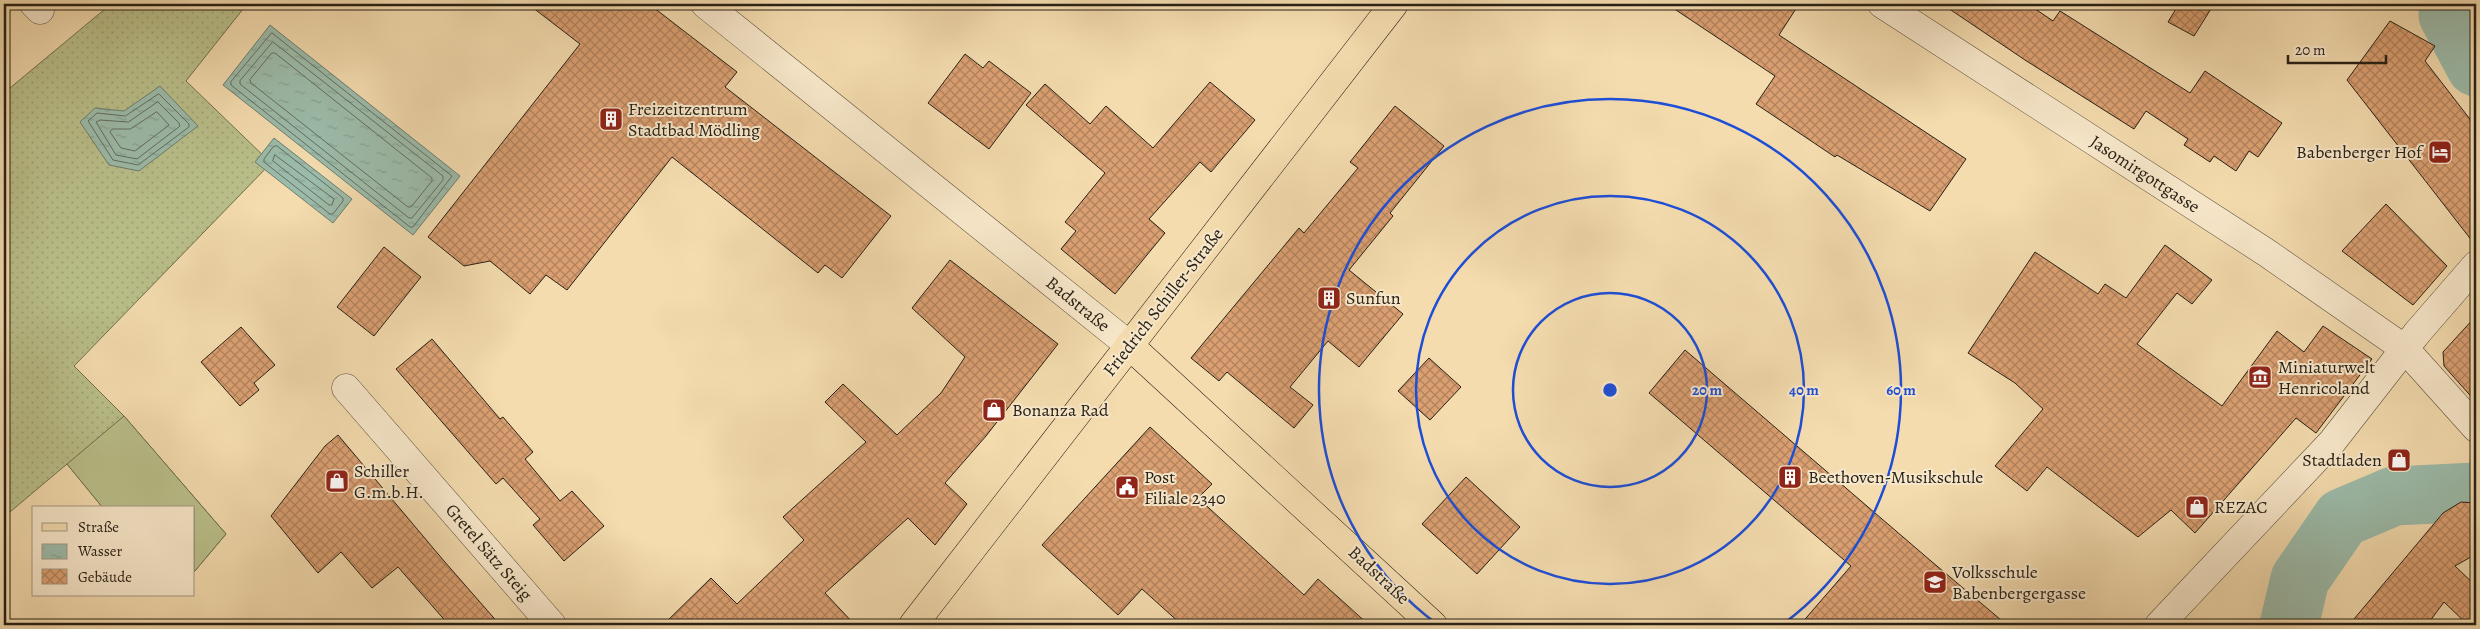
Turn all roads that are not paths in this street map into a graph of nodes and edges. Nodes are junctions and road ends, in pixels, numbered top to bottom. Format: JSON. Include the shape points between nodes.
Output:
{"nodes":[{"id":1,"x":705,"y":4,"type":"edge"},
{"id":2,"x":1394,"y":4,"type":"edge"},
{"id":3,"x":1882,"y":4,"type":"edge"},
{"id":4,"x":2476,"y":265,"type":"edge"},
{"id":5,"x":2411,"y":341,"type":"junction"},
{"id":6,"x":1129,"y":345,"type":"junction"},
{"id":7,"x":346,"y":388,"type":"dead end"},
{"id":8,"x":2476,"y":428,"type":"edge"},
{"id":9,"x":552,"y":625,"type":"edge"},
{"id":10,"x":913,"y":625,"type":"edge"},
{"id":11,"x":1433,"y":625,"type":"edge"},
{"id":12,"x":2160,"y":625,"type":"edge"}],
"edges":[{"from":1,"to":6,"type":"street","name":"Badstraße"},
{"from":2,"to":6,"type":"main road","name":"Friedrich Schiller-Straße"},
{"from":3,"to":5,"type":"street","name":"Jasomirgottgasse","via":[[2267,253]]},
{"from":4,"to":5,"type":"street"},
{"from":5,"to":8,"type":"street","name":"Jasomirgottgasse"},
{"from":5,"to":12,"type":"street","via":[[2332,442]]},
{"from":6,"to":10,"type":"main road","name":"Friedrich Schiller-Straße"},
{"from":6,"to":11,"type":"main road","name":"Badstraße"},
{"from":7,"to":9,"type":"street","name":"Gretel Sätz Steig"}]}
